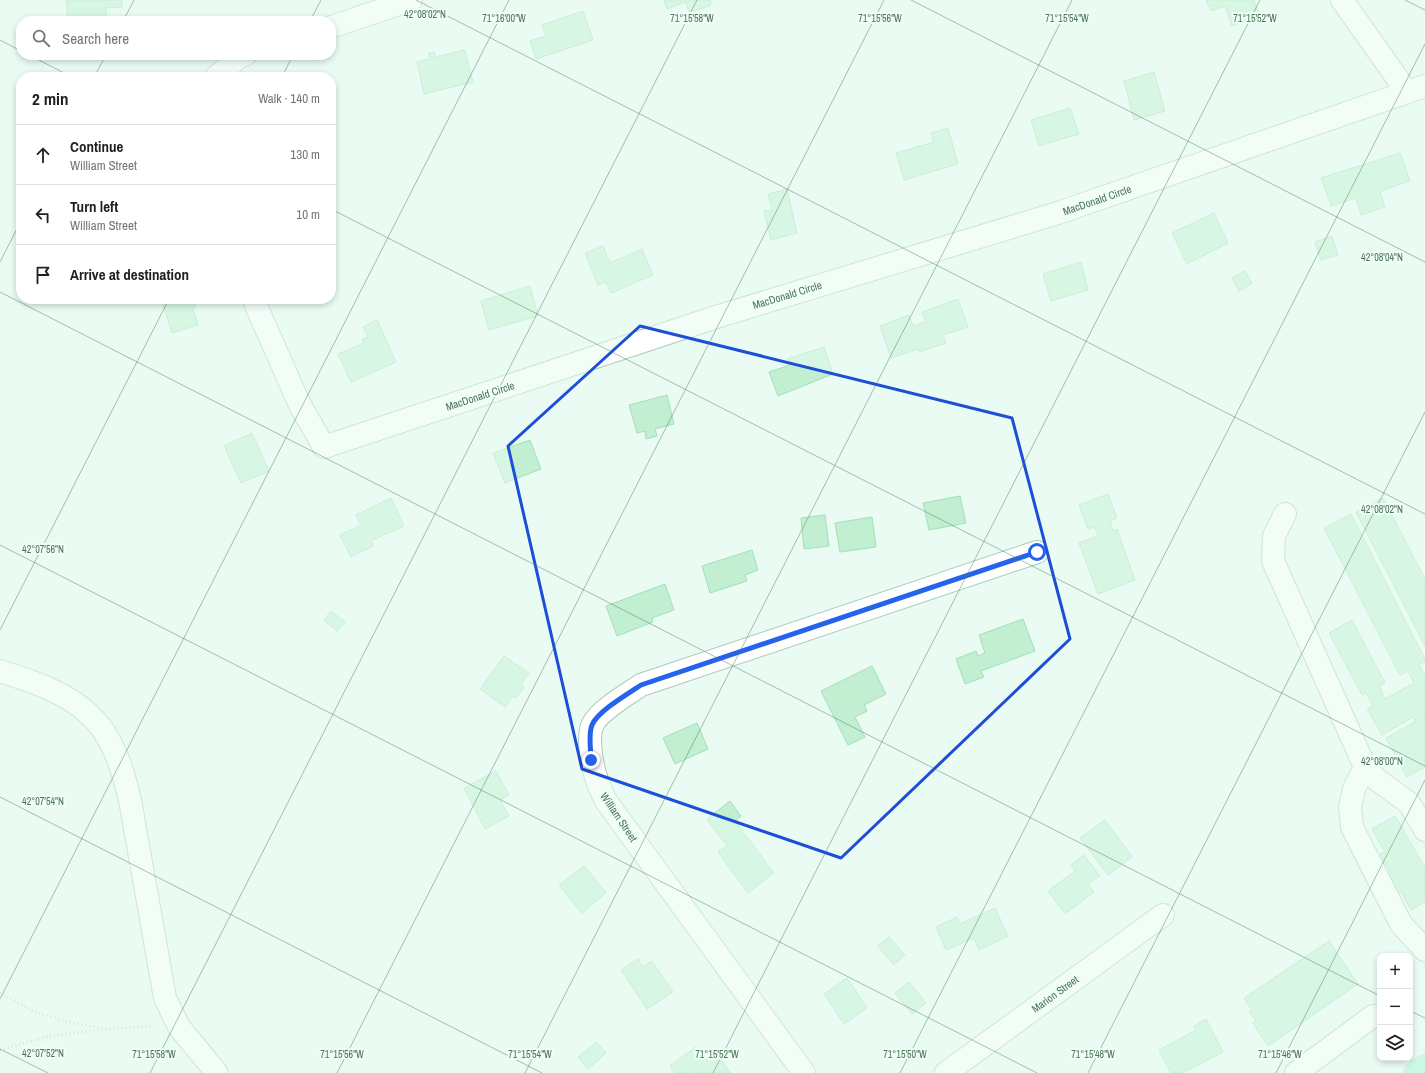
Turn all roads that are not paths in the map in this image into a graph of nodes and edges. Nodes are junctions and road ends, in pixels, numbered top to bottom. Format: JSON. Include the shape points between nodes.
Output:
{"nodes":[{"id":1,"x":411,"y":0,"type":"edge"},
{"id":2,"x":1342,"y":0,"type":"edge"},
{"id":3,"x":336,"y":24,"type":"edge"},
{"id":4,"x":236,"y":60,"type":"edge"},
{"id":5,"x":222,"y":72,"type":"edge"},
{"id":6,"x":1416,"y":89,"type":"edge"},
{"id":7,"x":256,"y":304,"type":"edge"},
{"id":8,"x":1285,"y":514,"type":"dead end"},
{"id":9,"x":1037,"y":552,"type":"dead end"},
{"id":10,"x":0,"y":671,"type":"edge"},
{"id":11,"x":1365,"y":767,"type":"junction"},
{"id":12,"x":1425,"y":830,"type":"edge"},
{"id":13,"x":1163,"y":915,"type":"dead end"},
{"id":14,"x":1425,"y":950,"type":"edge"},
{"id":15,"x":1373,"y":1016,"type":"dead end"},
{"id":16,"x":1425,"y":1066,"type":"edge"},
{"id":17,"x":217,"y":1073,"type":"edge"},
{"id":18,"x":804,"y":1073,"type":"edge"},
{"id":19,"x":946,"y":1073,"type":"edge"},
{"id":20,"x":1296,"y":1073,"type":"edge"},
{"id":21,"x":1415,"y":1073,"type":"edge"}],
"edges":[{"from":1,"to":3,"type":"street"},
{"from":2,"to":6,"type":"street","name":"MacDonald Circle"},
{"from":4,"to":5,"type":"street"},
{"from":6,"to":7,"type":"street","name":"MacDonald Circle","via":[[1058,213],[716,317],[324,447],[300,405]]},
{"from":8,"to":11,"type":"street","via":[[1274,536],[1273,561]]},
{"from":9,"to":18,"type":"street","name":"William Street","via":[[641,685],[619,699],[592,724],[591,760],[598,785],[606,801]]},
{"from":10,"to":17,"type":"street","via":[[24,678],[74,702],[91,716],[110,744],[130,800],[165,998],[179,1027]]},
{"from":11,"to":12,"type":"street","via":[[1376,779],[1408,803]]},
{"from":11,"to":14,"type":"street","via":[[1354,789],[1350,807],[1352,827],[1401,924]]},
{"from":13,"to":19,"type":"street","name":"Marion Street"},
{"from":15,"to":20,"type":"street"},
{"from":16,"to":21,"type":"main road"}]}
